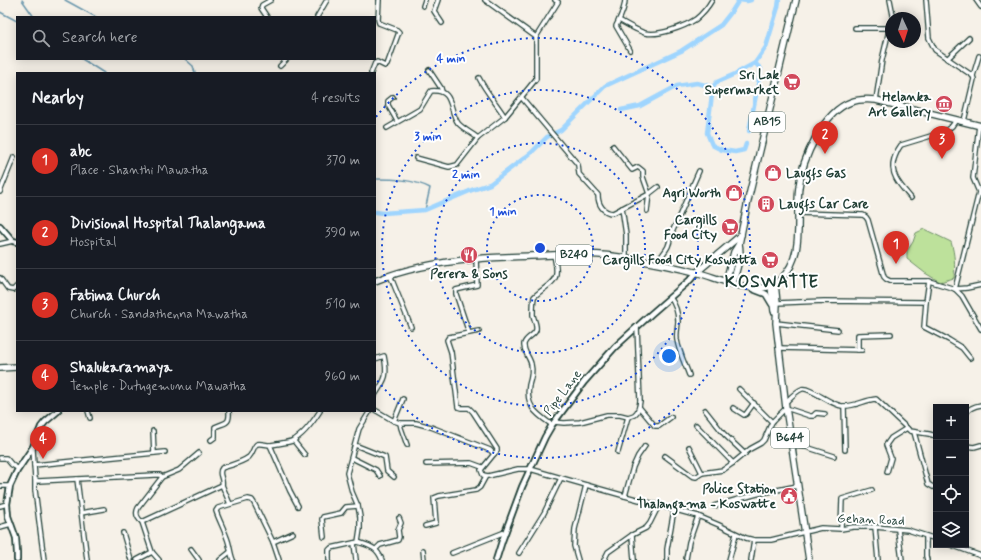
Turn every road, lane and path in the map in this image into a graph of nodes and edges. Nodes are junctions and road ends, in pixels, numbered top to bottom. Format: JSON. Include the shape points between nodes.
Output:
{"nodes":[{"id":1,"x":271,"y":0,"type":"edge"},
{"id":2,"x":327,"y":0,"type":"edge"},
{"id":3,"x":378,"y":0,"type":"edge"},
{"id":4,"x":425,"y":0,"type":"edge"},
{"id":5,"x":438,"y":0,"type":"edge"},
{"id":6,"x":485,"y":0,"type":"edge"},
{"id":7,"x":625,"y":0,"type":"edge"},
{"id":8,"x":712,"y":0,"type":"edge"},
{"id":9,"x":796,"y":0,"type":"edge"},
{"id":10,"x":890,"y":0,"type":"edge"},
{"id":11,"x":926,"y":0,"type":"edge"},
{"id":12,"x":976,"y":0,"type":"edge"},
{"id":13,"x":558,"y":1,"type":"edge"},
{"id":14,"x":423,"y":6,"type":"dead end"},
{"id":15,"x":981,"y":7,"type":"edge"},
{"id":16,"x":892,"y":12,"type":"edge"},
{"id":17,"x":266,"y":16,"type":"edge"},
{"id":18,"x":318,"y":16,"type":"edge"},
{"id":19,"x":619,"y":20,"type":"junction"},
{"id":20,"x":442,"y":23,"type":"dead end"},
{"id":21,"x":855,"y":28,"type":"dead end"},
{"id":22,"x":885,"y":28,"type":"edge"},
{"id":23,"x":536,"y":37,"type":"junction"},
{"id":24,"x":969,"y":38,"type":"dead end"},
{"id":25,"x":885,"y":46,"type":"edge"},
{"id":26,"x":630,"y":50,"type":"dead end"},
{"id":27,"x":979,"y":56,"type":"dead end"},
{"id":28,"x":947,"y":59,"type":"junction"},
{"id":29,"x":286,"y":60,"type":"edge"},
{"id":30,"x":280,"y":66,"type":"dead end"},
{"id":31,"x":429,"y":70,"type":"dead end"},
{"id":32,"x":371,"y":72,"type":"edge"},
{"id":33,"x":973,"y":76,"type":"junction"},
{"id":34,"x":479,"y":78,"type":"dead end"},
{"id":35,"x":442,"y":92,"type":"junction"},
{"id":36,"x":393,"y":97,"type":"dead end"},
{"id":37,"x":522,"y":98,"type":"junction"},
{"id":38,"x":876,"y":100,"type":"junction"},
{"id":39,"x":505,"y":117,"type":"junction"},
{"id":40,"x":956,"y":120,"type":"junction"},
{"id":41,"x":397,"y":121,"type":"junction"},
{"id":42,"x":964,"y":122,"type":"junction"},
{"id":43,"x":980,"y":126,"type":"edge"},
{"id":44,"x":387,"y":128,"type":"dead end"},
{"id":45,"x":478,"y":138,"type":"junction"},
{"id":46,"x":612,"y":146,"type":"dead end"},
{"id":47,"x":14,"y":157,"type":"dead end"},
{"id":48,"x":416,"y":158,"type":"dead end"},
{"id":49,"x":699,"y":171,"type":"dead end"},
{"id":50,"x":658,"y":187,"type":"dead end"},
{"id":51,"x":0,"y":192,"type":"edge"},
{"id":52,"x":649,"y":194,"type":"junction"},
{"id":53,"x":911,"y":198,"type":"dead end"},
{"id":54,"x":622,"y":208,"type":"junction"},
{"id":55,"x":647,"y":211,"type":"dead end"},
{"id":56,"x":797,"y":213,"type":"junction"},
{"id":57,"x":0,"y":226,"type":"edge"},
{"id":58,"x":741,"y":235,"type":"junction"},
{"id":59,"x":15,"y":241,"type":"edge"},
{"id":60,"x":0,"y":244,"type":"edge"},
{"id":61,"x":739,"y":244,"type":"junction"},
{"id":62,"x":554,"y":255,"type":"junction"},
{"id":63,"x":476,"y":258,"type":"junction"},
{"id":64,"x":626,"y":258,"type":"junction"},
{"id":65,"x":657,"y":264,"type":"junction"},
{"id":66,"x":697,"y":272,"type":"junction"},
{"id":67,"x":390,"y":275,"type":"junction"},
{"id":68,"x":0,"y":278,"type":"edge"},
{"id":69,"x":376,"y":281,"type":"edge"},
{"id":70,"x":726,"y":281,"type":"junction"},
{"id":71,"x":929,"y":281,"type":"junction"},
{"id":72,"x":733,"y":283,"type":"junction"},
{"id":73,"x":773,"y":285,"type":"junction"},
{"id":74,"x":981,"y":285,"type":"edge"},
{"id":75,"x":16,"y":287,"type":"edge"},
{"id":76,"x":750,"y":287,"type":"junction"},
{"id":77,"x":955,"y":289,"type":"junction"},
{"id":78,"x":670,"y":297,"type":"junction"},
{"id":79,"x":926,"y":302,"type":"junction"},
{"id":80,"x":775,"y":304,"type":"junction"},
{"id":81,"x":776,"y":323,"type":"junction"},
{"id":82,"x":411,"y":327,"type":"dead end"},
{"id":83,"x":636,"y":327,"type":"junction"},
{"id":84,"x":981,"y":329,"type":"edge"},
{"id":85,"x":838,"y":330,"type":"dead end"},
{"id":86,"x":480,"y":331,"type":"dead end"},
{"id":87,"x":469,"y":333,"type":"junction"},
{"id":88,"x":891,"y":334,"type":"dead end"},
{"id":89,"x":779,"y":348,"type":"junction"},
{"id":90,"x":376,"y":358,"type":"edge"},
{"id":91,"x":970,"y":358,"type":"dead end"},
{"id":92,"x":16,"y":367,"type":"edge"},
{"id":93,"x":0,"y":368,"type":"edge"},
{"id":94,"x":689,"y":375,"type":"dead end"},
{"id":95,"x":739,"y":389,"type":"dead end"},
{"id":96,"x":376,"y":393,"type":"edge"},
{"id":97,"x":403,"y":398,"type":"dead end"},
{"id":98,"x":754,"y":403,"type":"junction"},
{"id":99,"x":981,"y":405,"type":"edge"},
{"id":100,"x":785,"y":406,"type":"junction"},
{"id":101,"x":844,"y":406,"type":"junction"},
{"id":102,"x":639,"y":407,"type":"junction"},
{"id":103,"x":733,"y":408,"type":"dead end"},
{"id":104,"x":705,"y":410,"type":"dead end"},
{"id":105,"x":969,"y":410,"type":"edge"},
{"id":106,"x":376,"y":411,"type":"edge"},
{"id":107,"x":57,"y":412,"type":"edge"},
{"id":108,"x":88,"y":412,"type":"edge"},
{"id":109,"x":229,"y":412,"type":"edge"},
{"id":110,"x":319,"y":412,"type":"edge"},
{"id":111,"x":369,"y":412,"type":"edge"},
{"id":112,"x":825,"y":414,"type":"dead end"},
{"id":113,"x":628,"y":417,"type":"junction"},
{"id":114,"x":671,"y":417,"type":"dead end"},
{"id":115,"x":90,"y":418,"type":"dead end"},
{"id":116,"x":394,"y":421,"type":"junction"},
{"id":117,"x":772,"y":422,"type":"junction"},
{"id":118,"x":400,"y":423,"type":"junction"},
{"id":119,"x":553,"y":423,"type":"junction"},
{"id":120,"x":696,"y":425,"type":"dead end"},
{"id":121,"x":907,"y":428,"type":"junction"},
{"id":122,"x":154,"y":431,"type":"dead end"},
{"id":123,"x":914,"y":432,"type":"junction"},
{"id":124,"x":933,"y":435,"type":"edge"},
{"id":125,"x":211,"y":440,"type":"dead end"},
{"id":126,"x":293,"y":440,"type":"junction"},
{"id":127,"x":270,"y":445,"type":"junction"},
{"id":128,"x":355,"y":445,"type":"junction"},
{"id":129,"x":407,"y":445,"type":"dead end"},
{"id":130,"x":981,"y":445,"type":"edge"},
{"id":131,"x":645,"y":446,"type":"dead end"},
{"id":132,"x":791,"y":446,"type":"junction"},
{"id":133,"x":969,"y":446,"type":"edge"},
{"id":134,"x":33,"y":447,"type":"junction"},
{"id":135,"x":689,"y":447,"type":"dead end"},
{"id":136,"x":845,"y":450,"type":"dead end"},
{"id":137,"x":165,"y":452,"type":"dead end"},
{"id":138,"x":618,"y":452,"type":"dead end"},
{"id":139,"x":154,"y":453,"type":"junction"},
{"id":140,"x":198,"y":453,"type":"dead end"},
{"id":141,"x":494,"y":454,"type":"junction"},
{"id":142,"x":745,"y":454,"type":"junction"},
{"id":143,"x":305,"y":455,"type":"dead end"},
{"id":144,"x":665,"y":456,"type":"dead end"},
{"id":145,"x":834,"y":456,"type":"dead end"},
{"id":146,"x":0,"y":458,"type":"edge"},
{"id":147,"x":352,"y":458,"type":"junction"},
{"id":148,"x":733,"y":463,"type":"junction"},
{"id":149,"x":426,"y":464,"type":"dead end"},
{"id":150,"x":34,"y":465,"type":"junction"},
{"id":151,"x":482,"y":468,"type":"junction"},
{"id":152,"x":19,"y":469,"type":"junction"},
{"id":153,"x":530,"y":469,"type":"junction"},
{"id":154,"x":887,"y":472,"type":"dead end"},
{"id":155,"x":702,"y":473,"type":"junction"},
{"id":156,"x":380,"y":476,"type":"dead end"},
{"id":157,"x":486,"y":476,"type":"junction"},
{"id":158,"x":394,"y":477,"type":"dead end"},
{"id":159,"x":162,"y":478,"type":"junction"},
{"id":160,"x":561,"y":478,"type":"junction"},
{"id":161,"x":35,"y":479,"type":"junction"},
{"id":162,"x":77,"y":479,"type":"junction"},
{"id":163,"x":222,"y":485,"type":"junction"},
{"id":164,"x":586,"y":485,"type":"junction"},
{"id":165,"x":0,"y":486,"type":"edge"},
{"id":166,"x":10,"y":486,"type":"junction"},
{"id":167,"x":797,"y":486,"type":"junction"},
{"id":168,"x":933,"y":487,"type":"dead end"},
{"id":169,"x":872,"y":490,"type":"dead end"},
{"id":170,"x":625,"y":496,"type":"junction"},
{"id":171,"x":7,"y":504,"type":"junction"},
{"id":172,"x":230,"y":504,"type":"junction"},
{"id":173,"x":659,"y":505,"type":"junction"},
{"id":174,"x":0,"y":506,"type":"edge"},
{"id":175,"x":298,"y":506,"type":"dead end"},
{"id":176,"x":358,"y":506,"type":"junction"},
{"id":177,"x":714,"y":506,"type":"dead end"},
{"id":178,"x":104,"y":509,"type":"dead end"},
{"id":179,"x":674,"y":510,"type":"junction"},
{"id":180,"x":81,"y":513,"type":"junction"},
{"id":181,"x":698,"y":516,"type":"junction"},
{"id":182,"x":399,"y":518,"type":"dead end"},
{"id":183,"x":142,"y":522,"type":"junction"},
{"id":184,"x":11,"y":524,"type":"junction"},
{"id":185,"x":425,"y":526,"type":"dead end"},
{"id":186,"x":0,"y":527,"type":"edge"},
{"id":187,"x":876,"y":527,"type":"junction"},
{"id":188,"x":842,"y":529,"type":"junction"},
{"id":189,"x":898,"y":530,"type":"junction"},
{"id":190,"x":804,"y":531,"type":"junction"},
{"id":191,"x":505,"y":532,"type":"junction"},
{"id":192,"x":123,"y":533,"type":"dead end"},
{"id":193,"x":293,"y":533,"type":"dead end"},
{"id":194,"x":736,"y":534,"type":"junction"},
{"id":195,"x":632,"y":535,"type":"junction"},
{"id":196,"x":926,"y":536,"type":"junction"},
{"id":197,"x":324,"y":537,"type":"dead end"},
{"id":198,"x":933,"y":538,"type":"edge"},
{"id":199,"x":754,"y":540,"type":"junction"},
{"id":200,"x":273,"y":542,"type":"junction"},
{"id":201,"x":358,"y":542,"type":"junction"},
{"id":202,"x":354,"y":543,"type":"junction"},
{"id":203,"x":959,"y":548,"type":"edge"},
{"id":204,"x":190,"y":549,"type":"dead end"},
{"id":205,"x":376,"y":549,"type":"junction"},
{"id":206,"x":422,"y":550,"type":"dead end"},
{"id":207,"x":152,"y":552,"type":"junction"},
{"id":208,"x":230,"y":552,"type":"junction"},
{"id":209,"x":519,"y":552,"type":"dead end"},
{"id":210,"x":452,"y":553,"type":"dead end"},
{"id":211,"x":981,"y":556,"type":"edge"},
{"id":212,"x":686,"y":558,"type":"dead end"},
{"id":213,"x":17,"y":560,"type":"edge"},
{"id":214,"x":44,"y":560,"type":"edge"},
{"id":215,"x":87,"y":560,"type":"edge"},
{"id":216,"x":132,"y":560,"type":"edge"},
{"id":217,"x":137,"y":560,"type":"edge"},
{"id":218,"x":159,"y":560,"type":"edge"},
{"id":219,"x":198,"y":560,"type":"edge"},
{"id":220,"x":220,"y":560,"type":"edge"},
{"id":221,"x":233,"y":560,"type":"edge"},
{"id":222,"x":279,"y":560,"type":"edge"},
{"id":223,"x":329,"y":560,"type":"edge"},
{"id":224,"x":356,"y":560,"type":"edge"},
{"id":225,"x":382,"y":560,"type":"edge"},
{"id":226,"x":424,"y":560,"type":"edge"},
{"id":227,"x":496,"y":560,"type":"edge"},
{"id":228,"x":578,"y":560,"type":"edge"},
{"id":229,"x":604,"y":560,"type":"edge"},
{"id":230,"x":634,"y":560,"type":"edge"},
{"id":231,"x":667,"y":560,"type":"edge"},
{"id":232,"x":729,"y":560,"type":"edge"},
{"id":233,"x":751,"y":560,"type":"edge"},
{"id":234,"x":809,"y":560,"type":"edge"},
{"id":235,"x":878,"y":560,"type":"edge"},
{"id":236,"x":902,"y":560,"type":"edge"},
{"id":237,"x":927,"y":560,"type":"edge"}],
"edges":[{"from":1,"to":17,"type":"street","via":[[261,8]]},
{"from":2,"to":18,"type":"street"},
{"from":3,"to":32,"type":"street","via":[[378,20],[399,32],[387,65],[377,62]]},
{"from":4,"to":14,"type":"street"},
{"from":5,"to":20,"type":"street","via":[[434,11]]},
{"from":6,"to":23,"type":"street"},
{"from":7,"to":19,"type":"street"},
{"from":8,"to":19,"type":"street","via":[[696,19],[684,26],[659,33],[644,33]]},
{"from":9,"to":58,"type":"main road","number":"AB15"},
{"from":10,"to":16,"type":"street"},
{"from":11,"to":28,"type":"street","via":[[928,38],[935,50]]},
{"from":12,"to":15,"type":"street"},
{"from":13,"to":23,"type":"street"},
{"from":19,"to":26,"type":"street","via":[[616,28]]},
{"from":21,"to":22,"type":"street"},
{"from":23,"to":37,"type":"street","via":[[536,79]]},
{"from":24,"to":28,"type":"street"},
{"from":25,"to":38,"type":"street"},
{"from":27,"to":33,"type":"street"},
{"from":28,"to":33,"type":"street"},
{"from":29,"to":30,"type":"street"},
{"from":31,"to":35,"type":"street"},
{"from":33,"to":42,"type":"street"},
{"from":34,"to":39,"type":"street"},
{"from":35,"to":41,"type":"street","via":[[431,91],[420,109]]},
{"from":35,"to":45,"type":"street","via":[[450,99],[458,124]]},
{"from":36,"to":41,"type":"street","via":[[388,101],[388,105]]},
{"from":37,"to":39,"type":"street"},
{"from":37,"to":54,"type":"street","via":[[578,165],[579,174],[598,195],[598,201],[604,211],[613,213]]},
{"from":38,"to":40,"type":"main road"},
{"from":38,"to":56,"type":"main road","via":[[850,102],[835,112],[825,124],[804,166],[799,185]]},
{"from":39,"to":45,"type":"street"},
{"from":40,"to":42,"type":"main road"},
{"from":40,"to":53,"type":"street","via":[[944,132],[901,145],[897,150],[892,165],[893,171]]},
{"from":41,"to":44,"type":"street"},
{"from":42,"to":43,"type":"main road"},
{"from":43,"to":77,"type":"street","via":[[973,178],[979,192]]},
{"from":45,"to":48,"type":"street","via":[[457,165],[449,167]]},
{"from":46,"to":52,"type":"street","via":[[632,170],[638,167],[643,171]]},
{"from":47,"to":51,"type":"street"},
{"from":49,"to":65,"type":"street","via":[[670,237],[668,248]]},
{"from":50,"to":52,"type":"street"},
{"from":52,"to":54,"type":"street"},
{"from":52,"to":55,"type":"street"},
{"from":54,"to":64,"type":"street"},
{"from":56,"to":71,"type":"street","via":[[863,215],[868,220],[886,280]]},
{"from":56,"to":73,"type":"main road","via":[[797,242],[793,261],[785,275]]},
{"from":57,"to":59,"type":"street"},
{"from":58,"to":61,"type":"main road","number":"AB15"},
{"from":58,"to":66,"type":"main road"},
{"from":59,"to":60,"type":"street"},
{"from":61,"to":70,"type":"main road","number":"AB15","via":[[734,252]]},
{"from":61,"to":72,"type":"main road","number":"AB15","via":[[740,255]]},
{"from":62,"to":63,"type":"main road","number":"B240"},
{"from":62,"to":64,"type":"main road","number":"B240"},
{"from":62,"to":119,"type":"street","via":[[556,277],[534,296],[533,315],[536,329],[525,342],[524,348],[532,371],[529,386],[530,403],[539,416]]},
{"from":63,"to":67,"type":"main road","number":"B240","via":[[425,266]]},
{"from":63,"to":87,"type":"street","via":[[476,285],[456,290]]},
{"from":64,"to":65,"type":"main road","number":"B240"},
{"from":65,"to":66,"type":"main road","number":"B240"},
{"from":66,"to":70,"type":"main road","number":"B240"},
{"from":66,"to":78,"type":"street","name":"Pipe Lane"},
{"from":67,"to":69,"type":"main road","number":"B240"},
{"from":67,"to":82,"type":"street"},
{"from":68,"to":75,"type":"street","via":[[8,289],[13,290]]},
{"from":70,"to":72,"type":"main road","number":"B240"},
{"from":71,"to":77,"type":"street"},
{"from":71,"to":79,"type":"street"},
{"from":72,"to":76,"type":"main road","number":"B240"},
{"from":73,"to":76,"type":"main road","number":"B240"},
{"from":73,"to":80,"type":"main road","number":"B644"},
{"from":74,"to":77,"type":"street"},
{"from":76,"to":80,"type":"main road","via":[[766,294]]},
{"from":77,"to":84,"type":"street","via":[[962,296]]},
{"from":78,"to":83,"type":"street","name":"Pipe Lane"},
{"from":78,"to":94,"type":"street","via":[[677,312],[677,340]]},
{"from":79,"to":80,"type":"street","via":[[824,301]]},
{"from":79,"to":91,"type":"street","via":[[924,327],[962,348]]},
{"from":80,"to":81,"type":"main road","number":"B644","via":[[773,309]]},
{"from":81,"to":85,"type":"street"},
{"from":81,"to":89,"type":"main road","number":"B644"},
{"from":83,"to":102,"type":"street"},
{"from":83,"to":119,"type":"street","name":"Pipe Lane","via":[[593,371]]},
{"from":86,"to":87,"type":"street"},
{"from":87,"to":141,"type":"street","via":[[446,340],[451,352],[456,401],[459,408],[467,408],[473,412],[497,449]]},
{"from":88,"to":89,"type":"street","via":[[858,335],[860,350]]},
{"from":89,"to":100,"type":"main road","number":"B644"},
{"from":90,"to":96,"type":"street","via":[[384,356],[386,368],[386,378]]},
{"from":92,"to":93,"type":"main road"},
{"from":95,"to":98,"type":"street"},
{"from":97,"to":116,"type":"street"},
{"from":98,"to":103,"type":"street","via":[[744,415]]},
{"from":98,"to":117,"type":"street"},
{"from":99,"to":105,"type":"street"},
{"from":100,"to":101,"type":"street","via":[[801,389],[807,389],[827,401]]},
{"from":100,"to":112,"type":"street","via":[[810,416],[816,413]]},
{"from":100,"to":117,"type":"street"},
{"from":100,"to":132,"type":"main road","number":"B644"},
{"from":101,"to":121,"type":"street","via":[[876,399]]},
{"from":101,"to":136,"type":"street"},
{"from":102,"to":113,"type":"street","via":[[634,415]]},
{"from":102,"to":114,"type":"street","via":[[655,426]]},
{"from":104,"to":142,"type":"street","via":[[724,434]]},
{"from":106,"to":116,"type":"street"},
{"from":107,"to":134,"type":"street","via":[[41,427]]},
{"from":108,"to":115,"type":"street"},
{"from":109,"to":125,"type":"street","via":[[225,424],[215,427],[215,438]]},
{"from":110,"to":126,"type":"street","via":[[313,423]]},
{"from":111,"to":128,"type":"street","via":[[359,429]]},
{"from":113,"to":119,"type":"street","via":[[607,415],[580,422]]},
{"from":113,"to":138,"type":"street"},
{"from":116,"to":118,"type":"street"},
{"from":117,"to":142,"type":"street","via":[[764,440]]},
{"from":118,"to":129,"type":"street"},
{"from":118,"to":141,"type":"street","via":[[416,423],[431,427],[490,450]]},
{"from":119,"to":153,"type":"street","name":"Pipe Lane"},
{"from":120,"to":148,"type":"street"},
{"from":121,"to":123,"type":"street"},
{"from":121,"to":154,"type":"street","via":[[891,438],[886,445],[891,458]]},
{"from":122,"to":139,"type":"street"},
{"from":123,"to":124,"type":"street"},
{"from":123,"to":168,"type":"street","via":[[928,484]]},
{"from":126,"to":127,"type":"street"},
{"from":126,"to":143,"type":"street"},
{"from":127,"to":163,"type":"street","via":[[257,444],[249,457],[222,468]]},
{"from":127,"to":175,"type":"street"},
{"from":128,"to":147,"type":"street"},
{"from":128,"to":158,"type":"street","via":[[385,457],[387,471]]},
{"from":130,"to":133,"type":"street"},
{"from":131,"to":170,"type":"street","via":[[633,467]]},
{"from":132,"to":145,"type":"street","via":[[806,447]]},
{"from":132,"to":167,"type":"main road","number":"B644"},
{"from":134,"to":150,"type":"street"},
{"from":134,"to":152,"type":"street"},
{"from":135,"to":155,"type":"street"},
{"from":137,"to":139,"type":"street"},
{"from":139,"to":150,"type":"street"},
{"from":140,"to":159,"type":"street","via":[[179,470]]},
{"from":141,"to":151,"type":"street"},
{"from":142,"to":148,"type":"street"},
{"from":144,"to":155,"type":"street","via":[[692,476],[696,477]]},
{"from":146,"to":152,"type":"street","via":[[6,458]]},
{"from":147,"to":156,"type":"street","via":[[376,470]]},
{"from":147,"to":176,"type":"street","via":[[347,473]]},
{"from":148,"to":155,"type":"street","via":[[723,470]]},
{"from":149,"to":151,"type":"street","via":[[471,463]]},
{"from":150,"to":161,"type":"street"},
{"from":151,"to":157,"type":"street","via":[[483,475]]},
{"from":152,"to":166,"type":"street"},
{"from":153,"to":157,"type":"street"},
{"from":153,"to":160,"type":"street"},
{"from":153,"to":191,"type":"street","name":"Pipe Lane"},
{"from":157,"to":185,"type":"street","via":[[476,490],[434,498],[436,523]]},
{"from":159,"to":162,"type":"street","via":[[155,474]]},
{"from":159,"to":183,"type":"street","via":[[136,510],[137,517]]},
{"from":160,"to":164,"type":"street"},
{"from":160,"to":209,"type":"street","via":[[544,513]]},
{"from":161,"to":162,"type":"street"},
{"from":161,"to":214,"type":"street"},
{"from":162,"to":180,"type":"street"},
{"from":163,"to":172,"type":"street"},
{"from":163,"to":183,"type":"street"},
{"from":164,"to":170,"type":"street"},
{"from":164,"to":228,"type":"street","via":[[575,529],[574,546]]},
{"from":165,"to":166,"type":"street"},
{"from":166,"to":171,"type":"street"},
{"from":167,"to":177,"type":"street"},
{"from":167,"to":190,"type":"main road","number":"B644"},
{"from":169,"to":188,"type":"street","via":[[842,499]]},
{"from":170,"to":173,"type":"street"},
{"from":171,"to":174,"type":"street"},
{"from":171,"to":184,"type":"street"},
{"from":172,"to":200,"type":"street","via":[[245,499],[252,500]]},
{"from":172,"to":208,"type":"street","via":[[216,511],[227,537]]},
{"from":173,"to":179,"type":"street"},
{"from":173,"to":195,"type":"street","via":[[646,528]]},
{"from":176,"to":197,"type":"street","via":[[346,507],[341,513],[323,517]]},
{"from":176,"to":201,"type":"street"},
{"from":178,"to":180,"type":"street"},
{"from":179,"to":181,"type":"street"},
{"from":179,"to":231,"type":"street"},
{"from":180,"to":215,"type":"street"},
{"from":181,"to":194,"type":"street"},
{"from":181,"to":212,"type":"street"},
{"from":182,"to":205,"type":"street","via":[[398,540],[380,545]]},
{"from":183,"to":207,"type":"street"},
{"from":184,"to":186,"type":"street"},
{"from":184,"to":213,"type":"street","via":[[16,538]]},
{"from":187,"to":188,"type":"street","name":"Gehan Road"},
{"from":187,"to":189,"type":"street","name":"Gehan Road"},
{"from":187,"to":235,"type":"street"},
{"from":188,"to":190,"type":"street","name":"Gehan Road","via":[[821,528]]},
{"from":189,"to":196,"type":"street","name":"Gehan Road","via":[[908,530]]},
{"from":189,"to":236,"type":"street"},
{"from":190,"to":199,"type":"street","name":"Gehan Road","via":[[771,540]]},
{"from":190,"to":234,"type":"main road","number":"B644"},
{"from":191,"to":210,"type":"street"},
{"from":191,"to":227,"type":"street","name":"Pipe Lane"},
{"from":192,"to":216,"type":"street"},
{"from":193,"to":200,"type":"street"},
{"from":194,"to":199,"type":"street"},
{"from":194,"to":232,"type":"street"},
{"from":195,"to":229,"type":"street","via":[[608,552]]},
{"from":195,"to":230,"type":"street"},
{"from":196,"to":198,"type":"street","name":"Gehan Road"},
{"from":196,"to":237,"type":"street"},
{"from":199,"to":233,"type":"street"},
{"from":200,"to":222,"type":"street"},
{"from":201,"to":202,"type":"street"},
{"from":201,"to":205,"type":"street"},
{"from":202,"to":223,"type":"street","via":[[331,548]]},
{"from":202,"to":224,"type":"street"},
{"from":203,"to":211,"type":"street"},
{"from":204,"to":219,"type":"street"},
{"from":205,"to":225,"type":"street"},
{"from":206,"to":226,"type":"street"},
{"from":207,"to":217,"type":"street"},
{"from":207,"to":218,"type":"street"},
{"from":208,"to":220,"type":"street"},
{"from":208,"to":221,"type":"street"}]}
